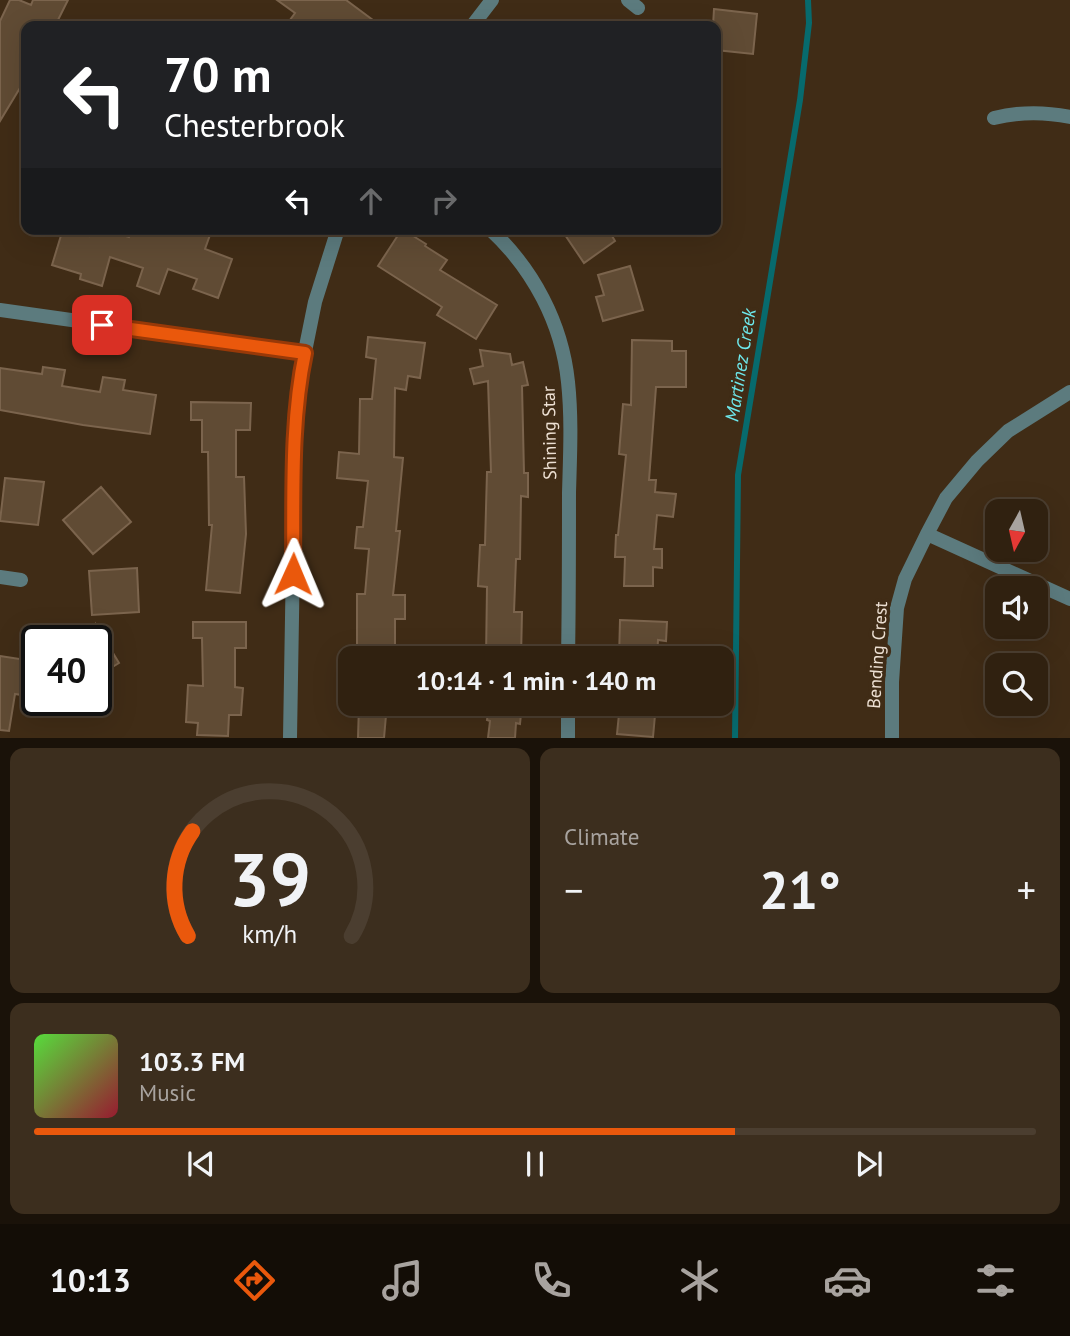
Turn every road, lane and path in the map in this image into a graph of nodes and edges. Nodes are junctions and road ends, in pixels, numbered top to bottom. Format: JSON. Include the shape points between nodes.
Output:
{"nodes":[{"id":1,"x":492,"y":0,"type":"edge"},
{"id":2,"x":476,"y":21,"type":"edge"},
{"id":3,"x":1070,"y":117,"type":"edge"},
{"id":4,"x":994,"y":118,"type":"dead end"},
{"id":5,"x":336,"y":235,"type":"edge"},
{"id":6,"x":496,"y":235,"type":"edge"},
{"id":7,"x":0,"y":310,"type":"edge"},
{"id":8,"x":305,"y":353,"type":"junction"},
{"id":9,"x":1070,"y":392,"type":"edge"},
{"id":10,"x":927,"y":534,"type":"junction"},
{"id":11,"x":0,"y":577,"type":"edge"},
{"id":12,"x":21,"y":580,"type":"dead end"},
{"id":13,"x":1070,"y":599,"type":"edge"},
{"id":14,"x":568,"y":646,"type":"edge"},
{"id":15,"x":568,"y":716,"type":"edge"},
{"id":16,"x":290,"y":737,"type":"edge"},
{"id":17,"x":568,"y":737,"type":"edge"},
{"id":18,"x":892,"y":737,"type":"edge"}],
"edges":[{"from":1,"to":2,"type":"street"},
{"from":3,"to":4,"type":"street","via":[[1011,114]]},
{"from":5,"to":8,"type":"street"},
{"from":6,"to":14,"type":"street","name":"Shining Star","via":[[547,305],[564,354],[570,406]]},
{"from":7,"to":8,"type":"street"},
{"from":8,"to":16,"type":"street","via":[[295,438]]},
{"from":9,"to":10,"type":"street","name":"Bending Crest","via":[[1008,431],[977,461],[946,498]]},
{"from":10,"to":13,"type":"street"},
{"from":10,"to":18,"type":"street","name":"Bending Crest","via":[[897,608]]},
{"from":11,"to":12,"type":"street"},
{"from":15,"to":17,"type":"street"}]}
